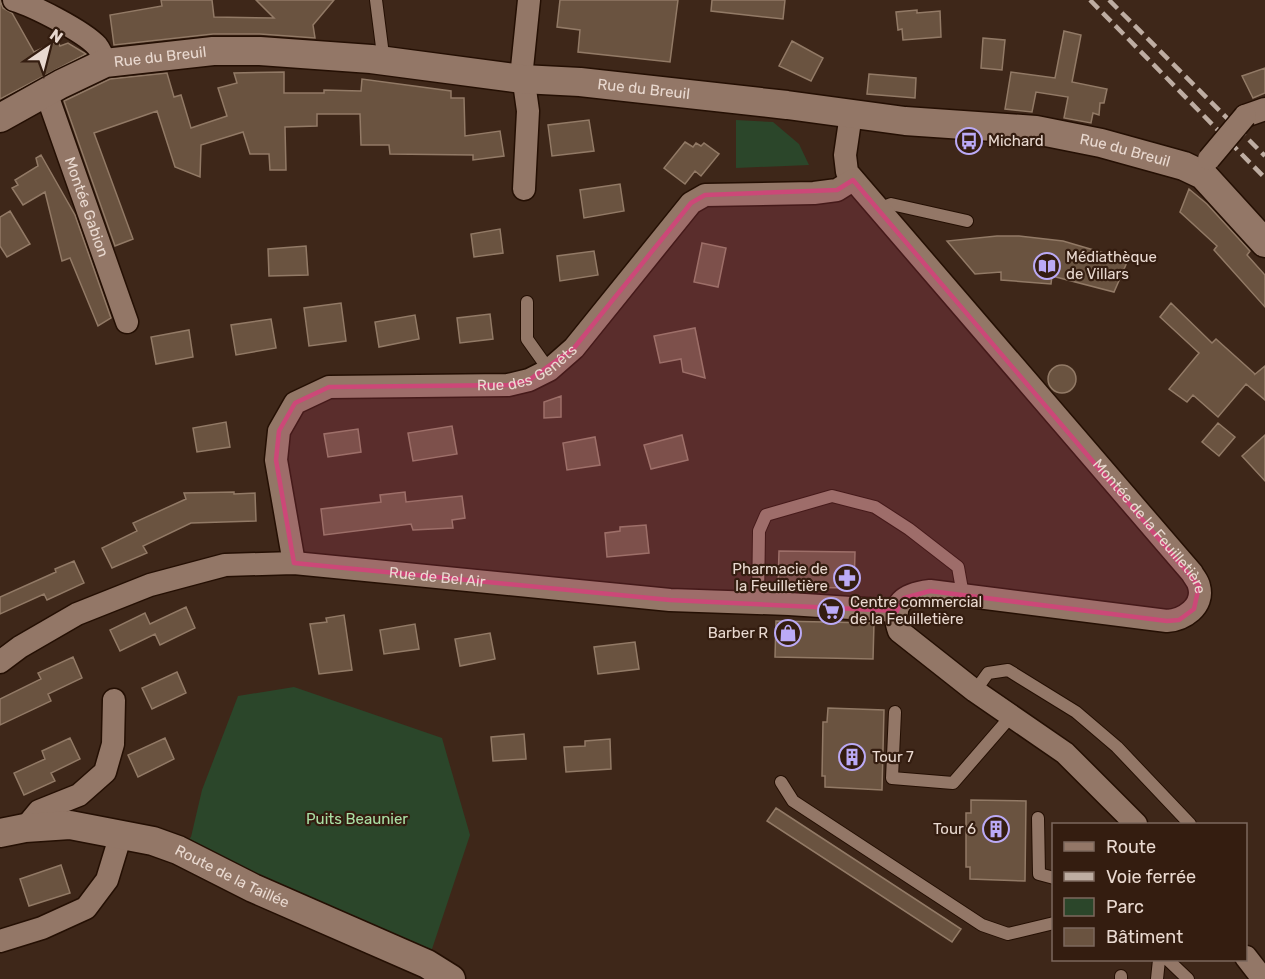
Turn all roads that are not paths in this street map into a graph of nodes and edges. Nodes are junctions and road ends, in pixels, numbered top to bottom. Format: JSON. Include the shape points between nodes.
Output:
{"nodes":[{"id":1,"x":14,"y":0,"type":"edge"},
{"id":2,"x":376,"y":0,"type":"edge"},
{"id":3,"x":529,"y":0,"type":"edge"},
{"id":4,"x":382,"y":61,"type":"junction"},
{"id":5,"x":105,"y":63,"type":"junction"},
{"id":6,"x":522,"y":79,"type":"junction"},
{"id":7,"x":46,"y":92,"type":"junction"},
{"id":8,"x":1255,"y":113,"type":"edge"},
{"id":9,"x":851,"y":114,"type":"junction"},
{"id":10,"x":0,"y":118,"type":"edge"},
{"id":11,"x":1206,"y":167,"type":"junction"},
{"id":12,"x":853,"y":180,"type":"junction"},
{"id":13,"x":524,"y":189,"type":"dead end"},
{"id":14,"x":878,"y":209,"type":"junction"},
{"id":15,"x":967,"y":221,"type":"dead end"},
{"id":16,"x":1265,"y":243,"type":"edge"},
{"id":17,"x":527,"y":302,"type":"dead end"},
{"id":18,"x":127,"y":322,"type":"dead end"},
{"id":19,"x":549,"y":370,"type":"junction"},
{"id":20,"x":294,"y":563,"type":"junction"},
{"id":21,"x":963,"y":595,"type":"junction"},
{"id":22,"x":758,"y":602,"type":"junction"},
{"id":23,"x":897,"y":611,"type":"junction"},
{"id":24,"x":0,"y":662,"type":"edge"},
{"id":25,"x":975,"y":691,"type":"junction"},
{"id":26,"x":114,"y":700,"type":"dead end"},
{"id":27,"x":895,"y":712,"type":"dead end"},
{"id":28,"x":1012,"y":715,"type":"junction"},
{"id":29,"x":782,"y":782,"type":"dead end"},
{"id":30,"x":1038,"y":818,"type":"dead end"},
{"id":31,"x":1134,"y":823,"type":"edge"},
{"id":32,"x":1188,"y":823,"type":"edge"},
{"id":33,"x":13,"y":830,"type":"edge"},
{"id":34,"x":121,"y":834,"type":"junction"},
{"id":35,"x":1052,"y":878,"type":"edge"},
{"id":36,"x":1052,"y":923,"type":"edge"},
{"id":37,"x":0,"y":941,"type":"edge"},
{"id":38,"x":1247,"y":959,"type":"edge"},
{"id":39,"x":1159,"y":961,"type":"edge"},
{"id":40,"x":1169,"y":961,"type":"edge"},
{"id":41,"x":451,"y":979,"type":"edge"},
{"id":42,"x":1158,"y":979,"type":"edge"},
{"id":43,"x":1188,"y":979,"type":"edge"},
{"id":44,"x":1263,"y":979,"type":"edge"}],
"edges":[{"from":1,"to":5,"type":"street","via":[[78,32],[101,51]]},
{"from":2,"to":4,"type":"lane"},
{"from":3,"to":6,"type":"street"},
{"from":4,"to":5,"type":"street","name":"Rue du Breuil","via":[[213,51]]},
{"from":4,"to":6,"type":"street","name":"Rue du Breuil"},
{"from":5,"to":7,"type":"street","name":"Rue du Breuil"},
{"from":6,"to":9,"type":"street","name":"Rue du Breuil","via":[[580,82]]},
{"from":6,"to":13,"type":"street","via":[[528,111]]},
{"from":7,"to":10,"type":"street","name":"Rue du Breuil"},
{"from":7,"to":18,"type":"street","name":"Montée Gabion"},
{"from":8,"to":11,"type":"street","bridge":true},
{"from":9,"to":11,"type":"street","name":"Rue du Breuil","via":[[1036,130],[1184,166]]},
{"from":9,"to":12,"type":"street","name":"Montée de la Feuilletière","via":[[845,165]]},
{"from":11,"to":16,"type":"street","name":"Rue du Breuil"},
{"from":12,"to":14,"type":"street","name":"Montée de la Feuilletière"},
{"from":12,"to":19,"type":"street","name":"Rue des Genêts","via":[[837,190],[705,195],[691,203],[574,348]]},
{"from":14,"to":15,"type":"lane","via":[[891,204]]},
{"from":14,"to":21,"type":"street","name":"Montée de la Feuilletière","via":[[1192,573],[1200,596],[1187,615],[1167,621]]},
{"from":17,"to":19,"type":"lane","via":[[527,339]]},
{"from":19,"to":20,"type":"street","name":"Rue des Genêts","via":[[508,385],[329,387],[295,403],[279,431],[276,460]]},
{"from":20,"to":22,"type":"street","name":"Rue de Bel Air","via":[[670,600]]},
{"from":20,"to":24,"type":"street","name":"Rue de Bel Air","via":[[225,566],[150,585],[77,614]]},
{"from":21,"to":22,"type":"lane","via":[[958,567],[909,529],[875,507],[832,496],[766,515],[759,531]]},
{"from":21,"to":23,"type":"street","name":"Montée de la Feuilletière","via":[[912,593]]},
{"from":22,"to":23,"type":"street","name":"Rue de Bel Air"},
{"from":23,"to":25,"type":"street","via":[[899,631]]},
{"from":25,"to":28,"type":"street"},
{"from":25,"to":32,"type":"lane","via":[[988,673],[1008,670],[1076,712],[1117,747]]},
{"from":26,"to":33,"type":"street","via":[[113,744],[105,772],[79,795],[39,811]]},
{"from":27,"to":28,"type":"lane","via":[[892,778],[953,783]]},
{"from":28,"to":31,"type":"street","via":[[1065,753]]},
{"from":29,"to":36,"type":"lane","via":[[793,801],[982,925],[1008,934]]},
{"from":30,"to":35,"type":"lane","via":[[1039,874]]},
{"from":33,"to":34,"type":"street","name":"Route de la Taillée","via":[[70,825]]},
{"from":34,"to":37,"type":"street","via":[[107,880],[86,908]]},
{"from":34,"to":41,"type":"street","name":"Route de la Taillée","via":[[178,850],[253,888],[427,963]]},
{"from":38,"to":44,"type":"street"},
{"from":39,"to":42,"type":"lane"},
{"from":40,"to":43,"type":"lane"}]}
